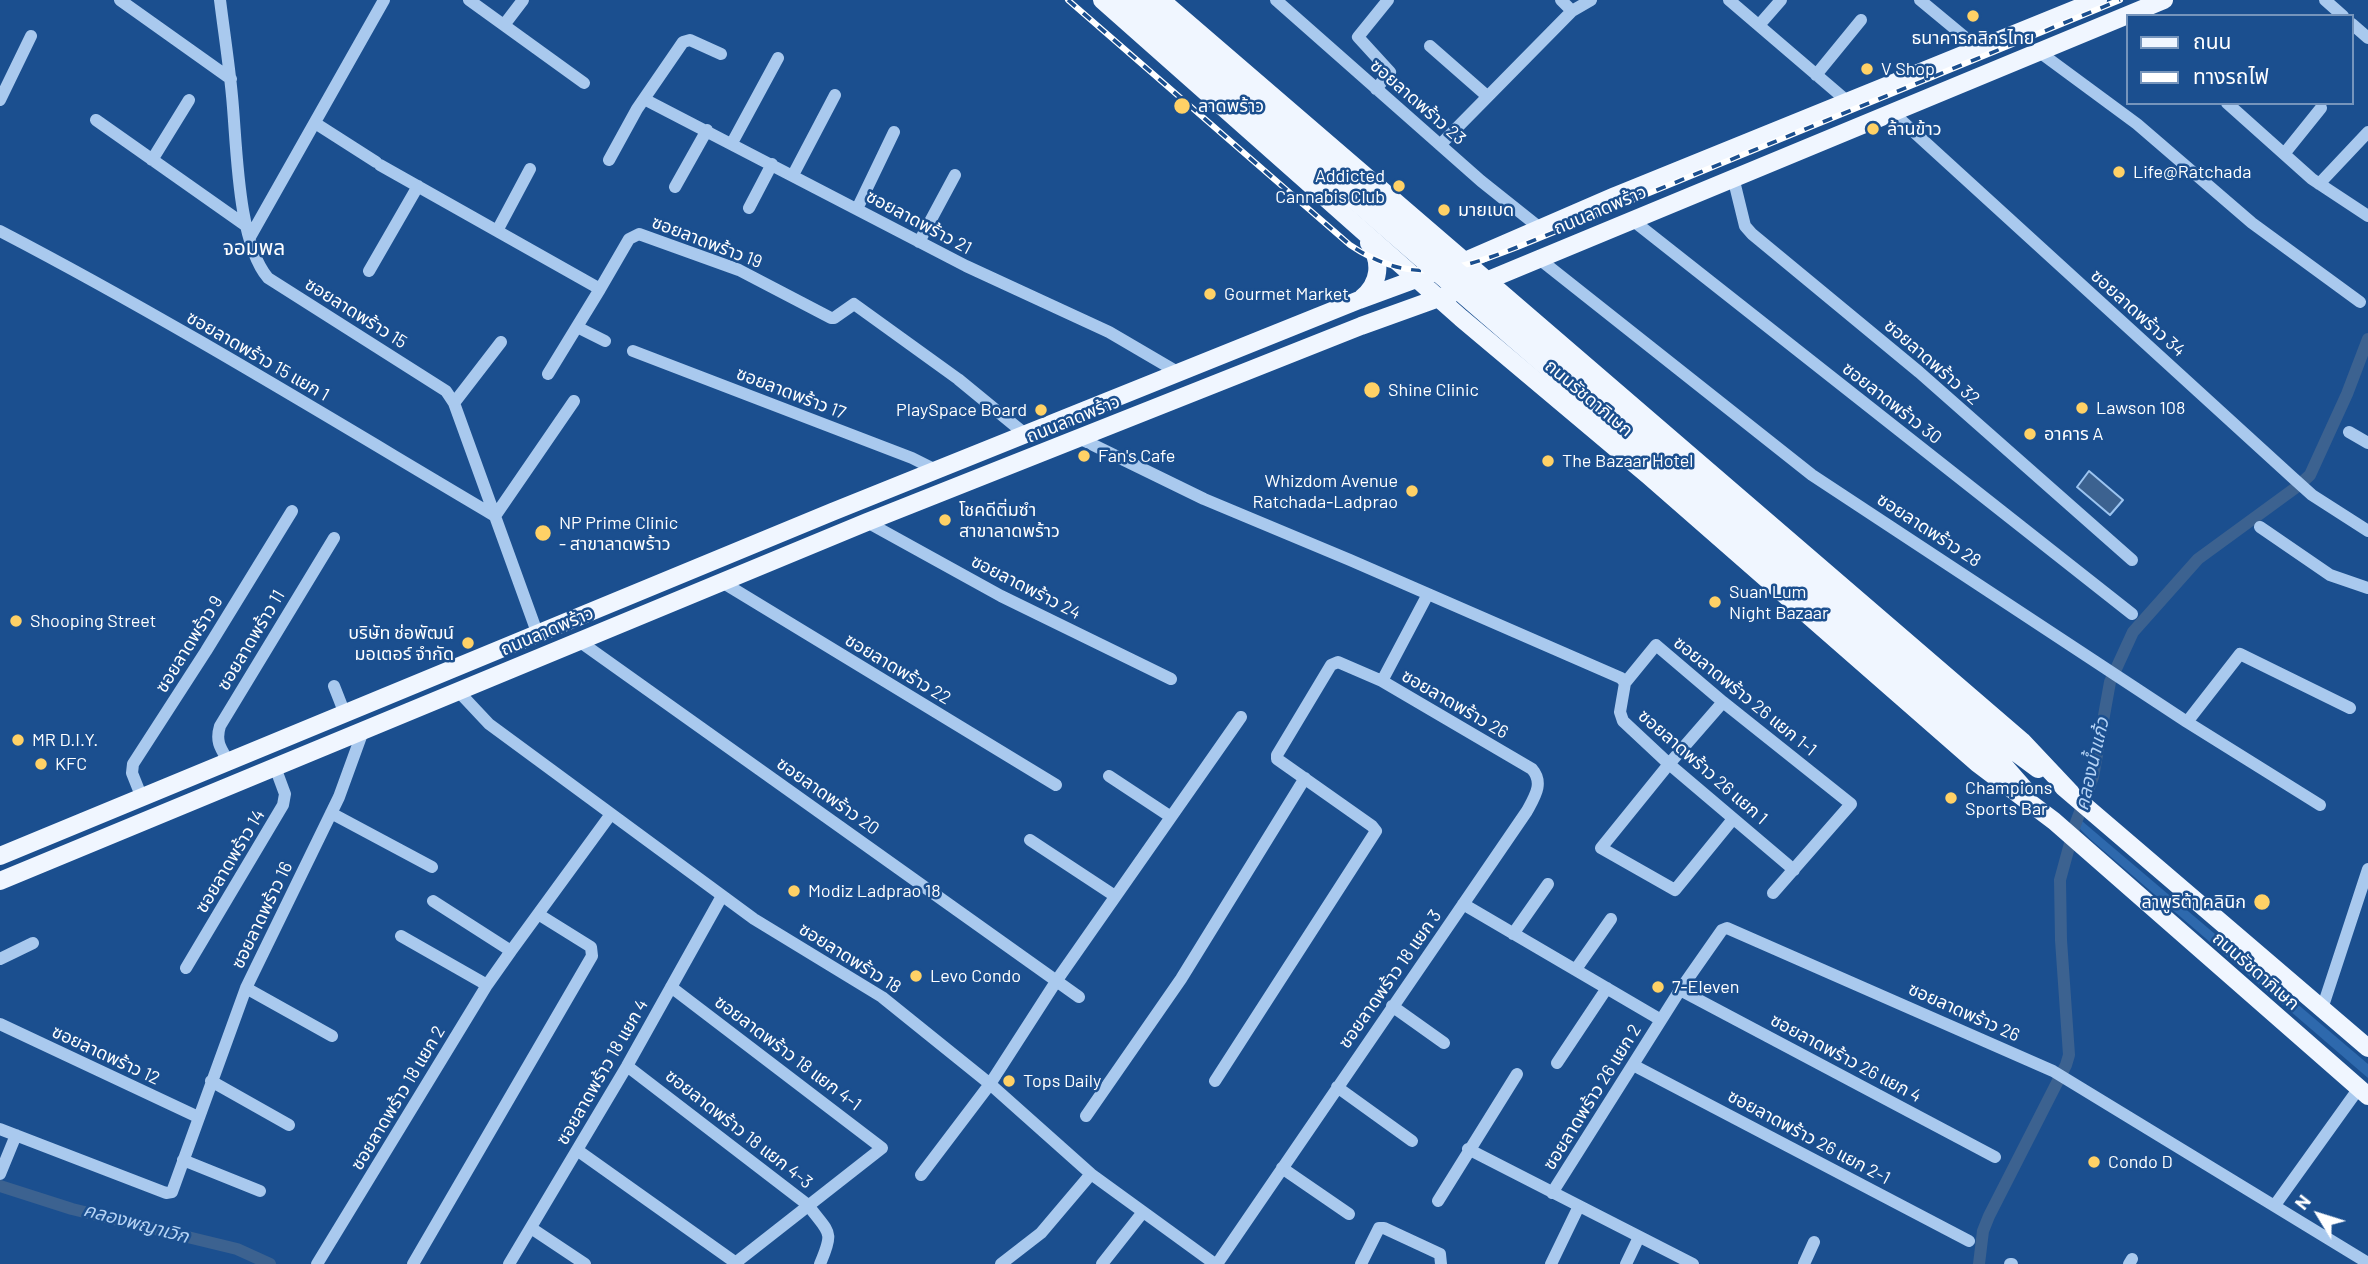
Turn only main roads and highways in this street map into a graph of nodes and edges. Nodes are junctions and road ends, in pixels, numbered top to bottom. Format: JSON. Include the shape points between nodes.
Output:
{"nodes":[{"id":1,"x":1102,"y":0,"type":"edge"},
{"id":2,"x":1123,"y":0,"type":"edge"},
{"id":3,"x":1143,"y":0,"type":"edge"},
{"id":4,"x":1161,"y":0,"type":"edge"},
{"id":5,"x":2098,"y":0,"type":"edge"},
{"id":6,"x":2164,"y":0,"type":"edge"},
{"id":7,"x":2130,"y":14,"type":"edge"},
{"id":8,"x":2126,"y":16,"type":"edge"},
{"id":9,"x":1190,"y":25,"type":"junction"},
{"id":10,"x":1168,"y":59,"type":"junction"},
{"id":11,"x":1268,"y":92,"type":"junction"},
{"id":12,"x":1237,"y":119,"type":"junction"},
{"id":13,"x":1360,"y":230,"type":"junction"},
{"id":14,"x":1465,"y":261,"type":"junction"},
{"id":15,"x":1417,"y":279,"type":"junction"},
{"id":16,"x":1486,"y":281,"type":"junction"},
{"id":17,"x":1437,"y":297,"type":"junction"},
{"id":18,"x":1359,"y":300,"type":"junction"},
{"id":19,"x":1643,"y":416,"type":"junction"},
{"id":20,"x":1616,"y":449,"type":"junction"},
{"id":21,"x":1734,"y":494,"type":"junction"},
{"id":22,"x":1706,"y":526,"type":"junction"},
{"id":23,"x":572,"y":620,"type":"junction"},
{"id":24,"x":538,"y":635,"type":"junction"},
{"id":25,"x":579,"y":640,"type":"junction"},
{"id":26,"x":544,"y":655,"type":"junction"},
{"id":27,"x":1933,"y":692,"type":"junction"},
{"id":28,"x":2074,"y":796,"type":"junction"},
{"id":29,"x":2054,"y":821,"type":"junction"},
{"id":30,"x":0,"y":856,"type":"edge"},
{"id":31,"x":0,"y":881,"type":"edge"},
{"id":32,"x":2368,"y":1048,"type":"edge"},
{"id":33,"x":2364,"y":1092,"type":"edge"}],
"edges":[{"from":1,"to":10,"type":"main road","name":"ถนนรัชดาภิเษก"},
{"from":2,"to":27,"type":"main road","name":"ถนนรัชดาภิเษก","bridge":true},
{"from":3,"to":27,"type":"main road","name":"ถนนรัชดาภิเษก","bridge":true},
{"from":4,"to":9,"type":"main road","name":"ถนนรัชดาภิเษก"},
{"from":5,"to":14,"type":"main road","name":"ถนนลาดพร้าว"},
{"from":6,"to":7,"type":"main road","name":"ถนนลาดพร้าว"},
{"from":8,"to":16,"type":"main road","name":"ถนนลาดพร้าว"},
{"from":9,"to":10,"type":"main road","via":[[1193,49],[1182,62]]},
{"from":9,"to":11,"type":"main road","name":"ถนนรัชดาภิเษก"},
{"from":10,"to":12,"type":"main road","name":"ถนนรัชดาภิเษก"},
{"from":11,"to":12,"type":"main road","via":[[1272,109],[1259,126]]},
{"from":11,"to":14,"type":"main road","name":"ถนนรัชดาภิเษก"},
{"from":12,"to":13,"type":"main road","name":"ถนนรัชดาภิเษก"},
{"from":13,"to":15,"type":"main road","name":"ถนนรัชดาภิเษก"},
{"from":13,"to":18,"type":"main road","via":[[1378,258],[1378,270],[1375,283]]},
{"from":14,"to":15,"type":"main road","name":"ถนนลาดพร้าว"},
{"from":14,"to":16,"type":"main road","name":"ถนนรัชดาภิเษก"},
{"from":15,"to":17,"type":"main road","name":"ถนนรัชดาภิเษก"},
{"from":15,"to":18,"type":"main road","name":"ถนนลาดพร้าว"},
{"from":16,"to":17,"type":"main road","name":"ถนนลาดพร้าว"},
{"from":16,"to":19,"type":"main road","name":"ถนนรัชดาภิเษก"},
{"from":17,"to":20,"type":"main road","name":"ถนนรัชดาภิเษก"},
{"from":17,"to":25,"type":"main road","name":"ถนนลาดพร้าว"},
{"from":18,"to":23,"type":"main road","name":"ถนนลาดพร้าว"},
{"from":19,"to":20,"type":"main road","via":[[1623,418],[1613,435]]},
{"from":19,"to":21,"type":"main road","name":"ถนนรัชดาภิเษก"},
{"from":20,"to":22,"type":"main road","name":"ถนนรัชดาภิเษก"},
{"from":21,"to":22,"type":"main road","via":[[1717,492],[1703,505]]},
{"from":21,"to":28,"type":"main road","name":"ถนนรัชดาภิเษก","via":[[2022,741]]},
{"from":22,"to":29,"type":"main road","name":"ถนนรัชดาภิเษก","via":[[1977,763]]},
{"from":23,"to":24,"type":"main road","name":"ถนนลาดพร้าว"},
{"from":23,"to":25,"type":"main road"},
{"from":24,"to":26,"type":"main road"},
{"from":24,"to":30,"type":"main road","name":"ถนนลาดพร้าว"},
{"from":25,"to":26,"type":"main road","name":"ถนนลาดพร้าว"},
{"from":26,"to":31,"type":"main road","name":"ถนนลาดพร้าว"},
{"from":27,"to":28,"type":"main road","name":"ถนนรัชดาภิเษก"},
{"from":27,"to":29,"type":"main road","name":"ถนนรัชดาภิเษก"},
{"from":28,"to":32,"type":"main road","name":"ถนนรัชดาภิเษก"},
{"from":29,"to":33,"type":"main road","name":"ถนนรัชดาภิเษก"}]}
